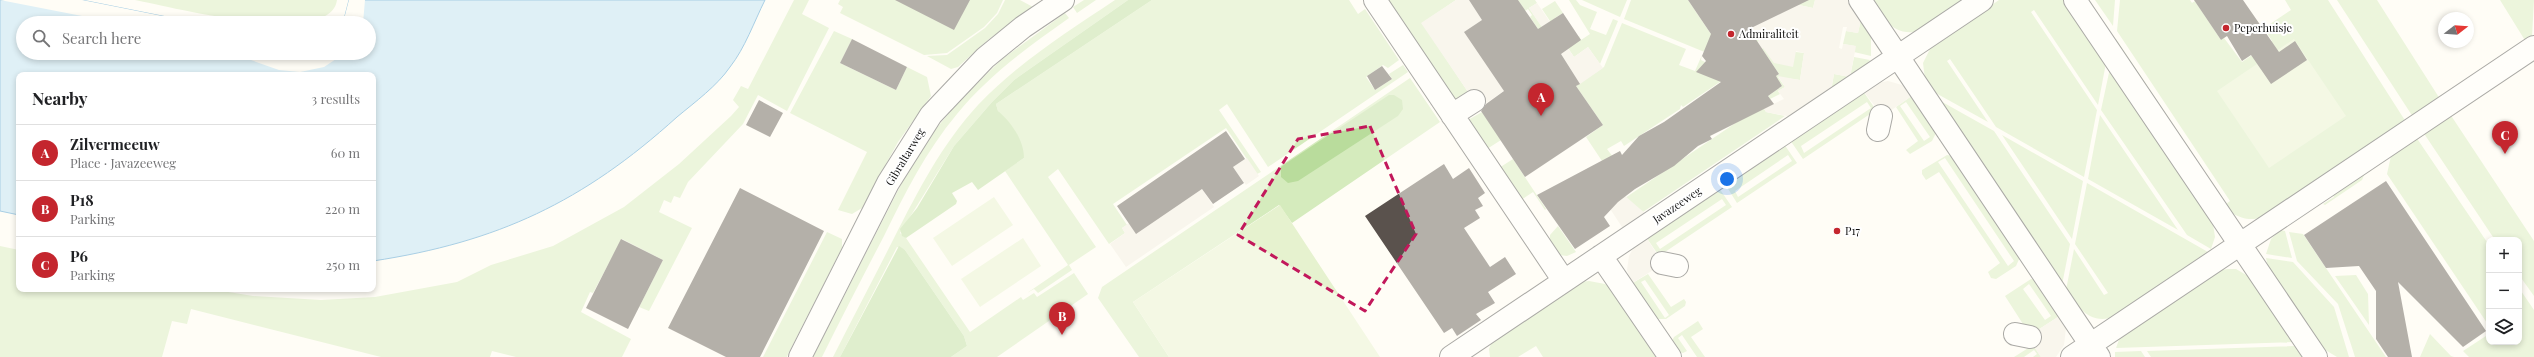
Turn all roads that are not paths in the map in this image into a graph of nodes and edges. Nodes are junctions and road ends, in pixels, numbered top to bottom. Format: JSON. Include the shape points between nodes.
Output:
{"nodes":[{"id":1,"x":1063,"y":0,"type":"edge"},
{"id":2,"x":1375,"y":0,"type":"edge"},
{"id":3,"x":1860,"y":0,"type":"edge"},
{"id":4,"x":1982,"y":0,"type":"edge"},
{"id":5,"x":2075,"y":0,"type":"edge"},
{"id":6,"x":2534,"y":47,"type":"edge"},
{"id":7,"x":1898,"y":57,"type":"junction"},
{"id":8,"x":1474,"y":101,"type":"dead end"},
{"id":9,"x":1452,"y":115,"type":"junction"},
{"id":10,"x":2240,"y":244,"type":"junction"},
{"id":11,"x":1601,"y":256,"type":"junction"},
{"id":12,"x":1564,"y":281,"type":"junction"},
{"id":13,"x":2095,"y":350,"type":"edge"},
{"id":14,"x":800,"y":357,"type":"edge"},
{"id":15,"x":1451,"y":357,"type":"edge"},
{"id":16,"x":1670,"y":357,"type":"edge"},
{"id":17,"x":2072,"y":357,"type":"edge"},
{"id":18,"x":2316,"y":357,"type":"edge"}],
"edges":[{"from":1,"to":14,"type":"street","name":"Gibraltarweg","via":[[1023,27],[985,58],[931,115],[888,183]]},
{"from":2,"to":9,"type":"street"},
{"from":3,"to":7,"type":"street"},
{"from":4,"to":7,"type":"street","name":"Javazeeweg"},
{"from":5,"to":10,"type":"street"},
{"from":6,"to":10,"type":"street"},
{"from":7,"to":11,"type":"street","name":"Javazeeweg","via":[[1865,84],[1814,108]]},
{"from":7,"to":13,"type":"street","via":[[1915,91],[2069,320]]},
{"from":8,"to":9,"type":"street"},
{"from":9,"to":12,"type":"street"},
{"from":10,"to":13,"type":"street"},
{"from":10,"to":18,"type":"street"},
{"from":11,"to":12,"type":"street","name":"Javazeeweg"},
{"from":11,"to":16,"type":"street","via":[[1626,284]]},
{"from":12,"to":15,"type":"street","name":"Javazeeweg"},
{"from":13,"to":17,"type":"street"}]}
